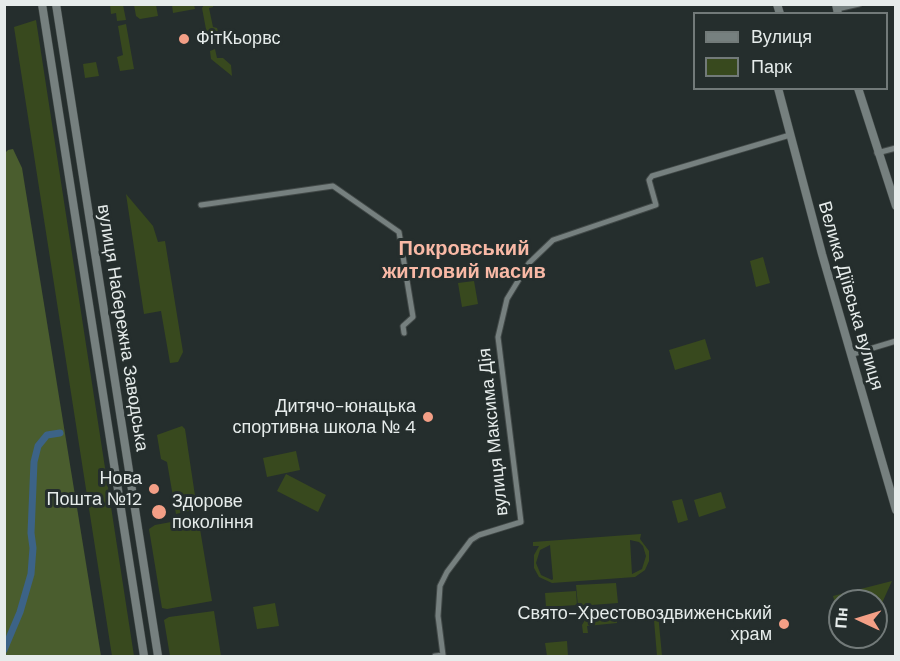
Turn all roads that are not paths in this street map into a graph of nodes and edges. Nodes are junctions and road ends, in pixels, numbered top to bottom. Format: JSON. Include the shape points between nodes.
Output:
{"nodes":[{"id":1,"x":56,"y":4,"type":"edge"},
{"id":2,"x":859,"y":4,"type":"edge"},
{"id":3,"x":45,"y":5,"type":"edge"},
{"id":4,"x":837,"y":10,"type":"edge"},
{"id":5,"x":779,"y":90,"type":"edge"},
{"id":6,"x":859,"y":90,"type":"edge"},
{"id":7,"x":790,"y":135,"type":"junction"},
{"id":8,"x":896,"y":148,"type":"edge"},
{"id":9,"x":877,"y":153,"type":"junction"},
{"id":10,"x":201,"y":205,"type":"dead end"},
{"id":11,"x":896,"y":206,"type":"edge"},
{"id":12,"x":404,"y":333,"type":"dead end"},
{"id":13,"x":896,"y":341,"type":"edge"},
{"id":14,"x":850,"y":352,"type":"junction"},
{"id":15,"x":111,"y":355,"type":"junction"},
{"id":16,"x":97,"y":357,"type":"junction"},
{"id":17,"x":896,"y":510,"type":"edge"},
{"id":18,"x":144,"y":657,"type":"edge"},
{"id":19,"x":158,"y":657,"type":"edge"},
{"id":20,"x":435,"y":657,"type":"edge"}],
"edges":[{"from":1,"to":15,"type":"main road","name":"вулиця Набережна Заводська"},
{"from":2,"to":4,"type":"street"},
{"from":3,"to":16,"type":"main road","name":"вулиця Набережна Заводська"},
{"from":5,"to":7,"type":"main road","name":"Велика Діївська вулиця"},
{"from":6,"to":9,"type":"main road"},
{"from":7,"to":14,"type":"main road","name":"Велика Діївська вулиця"},
{"from":7,"to":20,"type":"street","name":"вулиця Максима Дія","via":[[651,176],[656,205],[554,240],[529,263],[507,298],[498,337],[521,522],[479,534],[447,572],[440,586],[438,616],[443,655]]},
{"from":8,"to":9,"type":"street"},
{"from":9,"to":11,"type":"main road"},
{"from":10,"to":12,"type":"street","via":[[333,186],[399,232],[413,317],[403,326]]},
{"from":13,"to":14,"type":"street"},
{"from":14,"to":17,"type":"main road","name":"Велика Діївська вулиця"},
{"from":15,"to":16,"type":"main road"},
{"from":15,"to":19,"type":"main road","name":"вулиця Набережна Заводська"},
{"from":16,"to":18,"type":"main road","name":"вулиця Набережна Заводська"}]}
